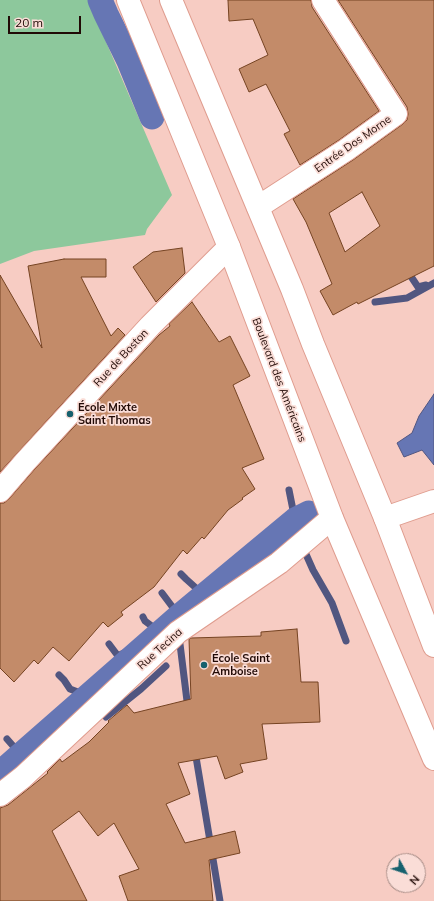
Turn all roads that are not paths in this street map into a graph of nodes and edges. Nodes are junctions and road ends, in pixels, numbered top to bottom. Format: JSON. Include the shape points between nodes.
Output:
{"nodes":[{"id":1,"x":128,"y":0,"type":"edge"},
{"id":2,"x":171,"y":0,"type":"edge"},
{"id":3,"x":323,"y":0,"type":"edge"},
{"id":4,"x":258,"y":208,"type":"junction"},
{"id":5,"x":229,"y":247,"type":"junction"},
{"id":6,"x":0,"y":491,"type":"edge"},
{"id":7,"x":434,"y":501,"type":"edge"},
{"id":8,"x":332,"y":518,"type":"junction"},
{"id":9,"x":385,"y":518,"type":"junction"},
{"id":10,"x":434,"y":646,"type":"edge"},
{"id":11,"x":434,"y":759,"type":"edge"},
{"id":12,"x":0,"y":796,"type":"edge"}],
"edges":[{"from":1,"to":5,"type":"main road","name":"Boulevard des Américains"},
{"from":2,"to":4,"type":"main road"},
{"from":3,"to":4,"type":"main road","name":"Entrée Dos Morne","via":[[396,114]]},
{"from":4,"to":9,"type":"main road"},
{"from":5,"to":6,"type":"main road","name":"Rue de Boston","via":[[150,326]]},
{"from":5,"to":8,"type":"main road","name":"Boulevard des Américains"},
{"from":7,"to":9,"type":"main road"},
{"from":8,"to":11,"type":"main road","name":"Boulevard des Américains"},
{"from":8,"to":12,"type":"main road","name":"Rue Tecina","via":[[279,563],[178,632]]},
{"from":9,"to":10,"type":"main road"}]}
